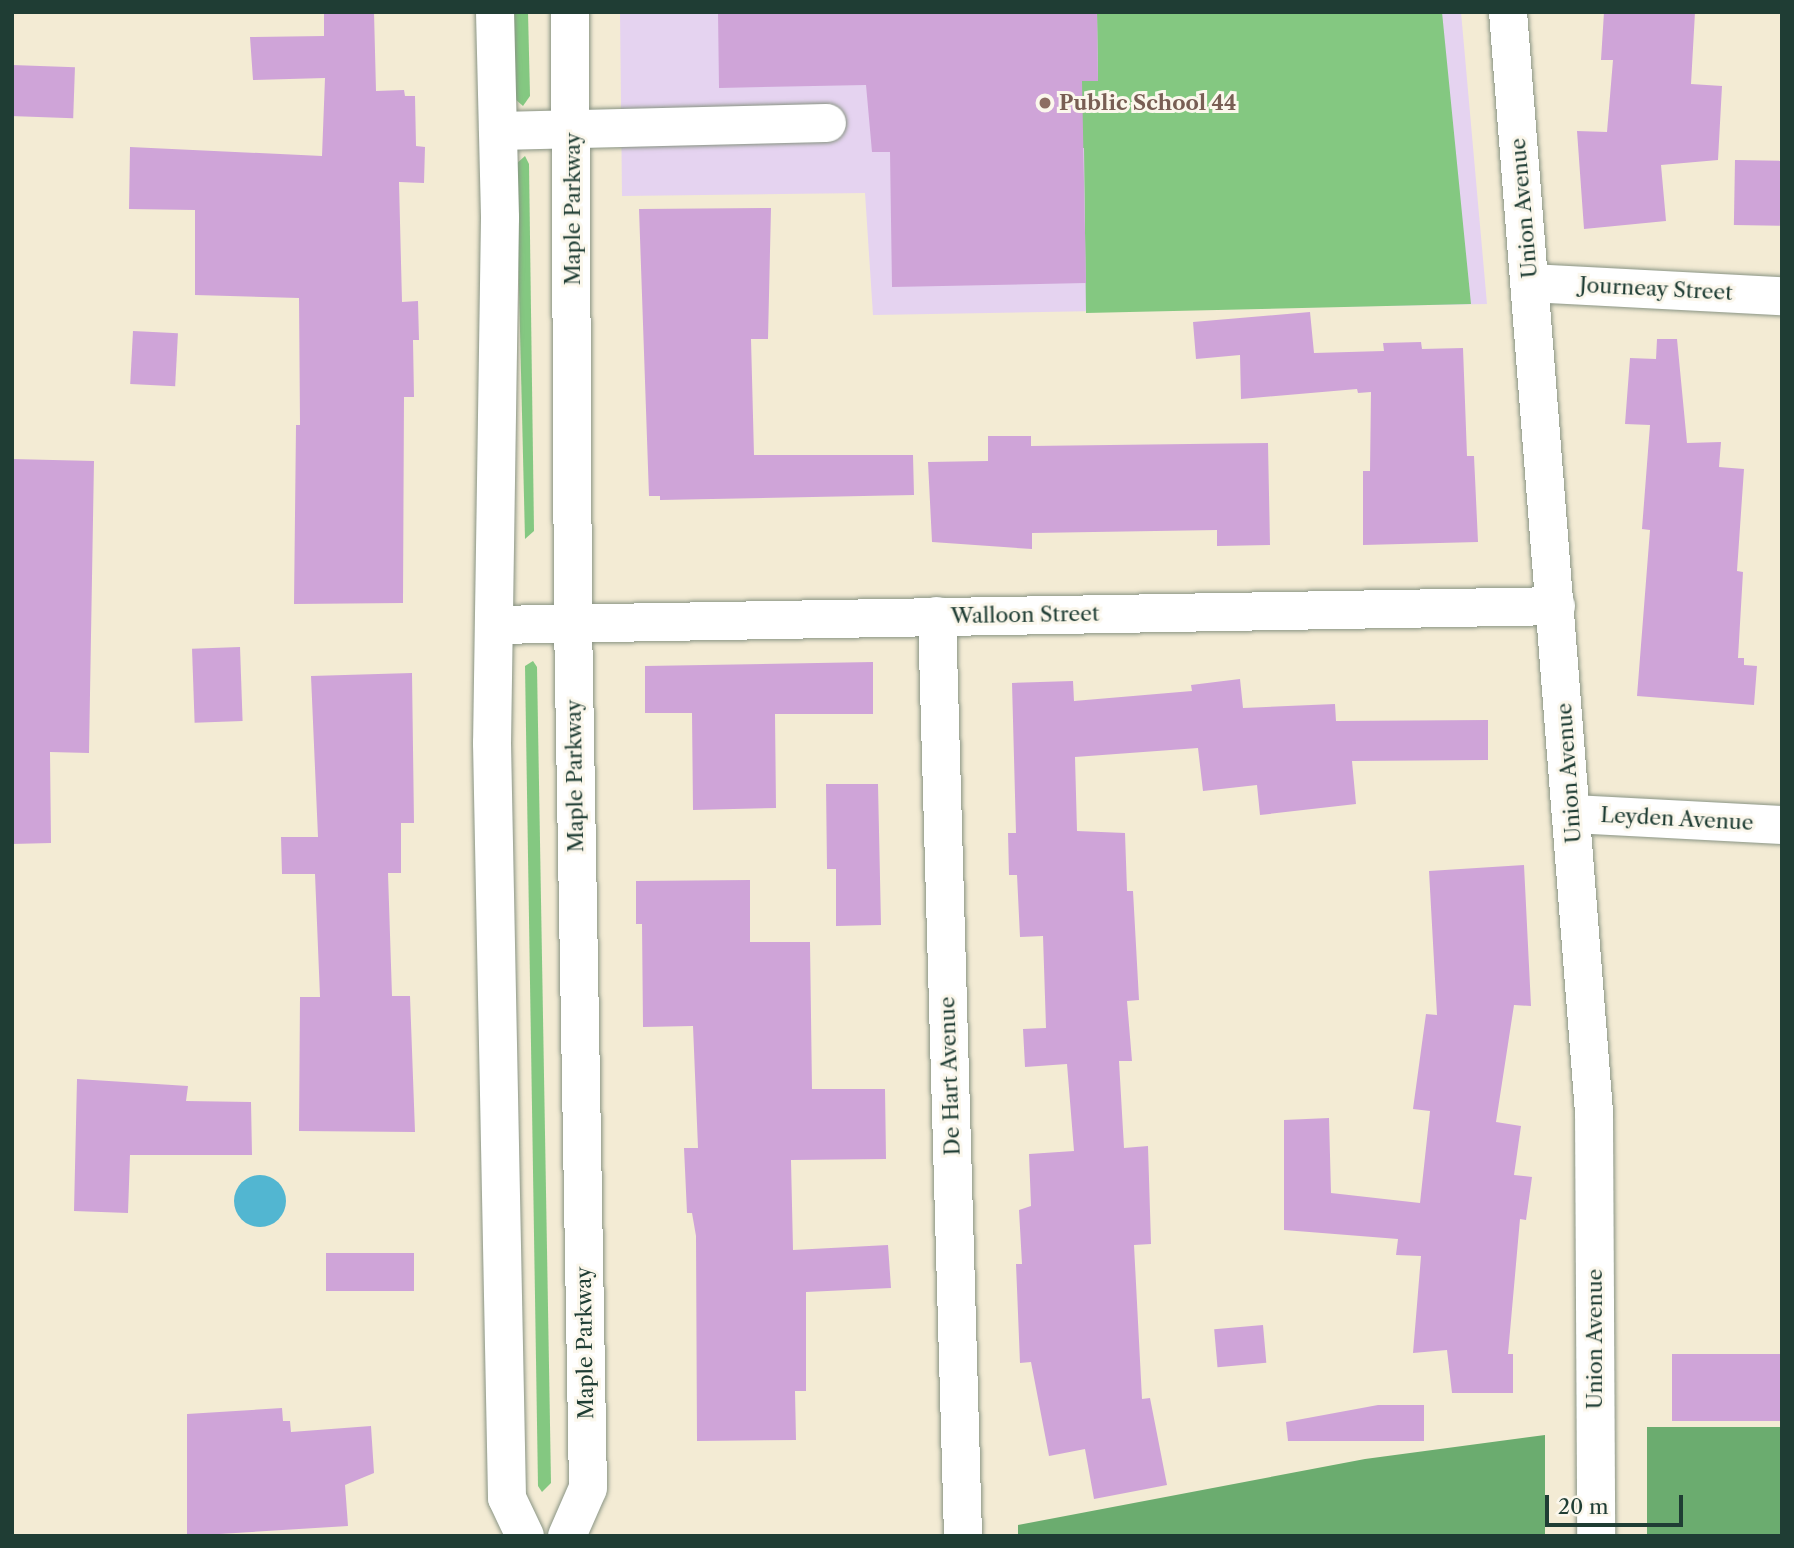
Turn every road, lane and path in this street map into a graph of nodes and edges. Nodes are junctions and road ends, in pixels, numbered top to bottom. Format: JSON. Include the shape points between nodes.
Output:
{"nodes":[{"id":1,"x":495,"y":12,"type":"edge"},
{"id":2,"x":570,"y":12,"type":"edge"},
{"id":3,"x":1508,"y":12,"type":"edge"},
{"id":4,"x":827,"y":123,"type":"dead end"},
{"id":5,"x":573,"y":129,"type":"junction"},
{"id":6,"x":498,"y":131,"type":"junction"},
{"id":7,"x":1530,"y":283,"type":"junction"},
{"id":8,"x":1782,"y":296,"type":"edge"},
{"id":9,"x":1556,"y":606,"type":"junction"},
{"id":10,"x":937,"y":616,"type":"junction"},
{"id":11,"x":573,"y":623,"type":"junction"},
{"id":12,"x":494,"y":625,"type":"junction"},
{"id":13,"x":1573,"y":814,"type":"junction"},
{"id":14,"x":1782,"y":825,"type":"edge"},
{"id":15,"x":525,"y":1536,"type":"edge"},
{"id":16,"x":567,"y":1536,"type":"edge"},
{"id":17,"x":963,"y":1536,"type":"edge"},
{"id":18,"x":1597,"y":1536,"type":"edge"}],
"edges":[{"from":1,"to":6,"type":"street"},
{"from":2,"to":5,"type":"street","name":"Maple Parkway"},
{"from":3,"to":7,"type":"street","name":"Union Avenue"},
{"from":4,"to":5,"type":"street"},
{"from":5,"to":6,"type":"street"},
{"from":5,"to":11,"type":"street","name":"Maple Parkway"},
{"from":6,"to":12,"type":"street"},
{"from":7,"to":8,"type":"street","name":"Journeay Street"},
{"from":7,"to":9,"type":"street","name":"Union Avenue"},
{"from":9,"to":10,"type":"street","name":"Walloon Street"},
{"from":9,"to":13,"type":"street","name":"Union Avenue"},
{"from":10,"to":11,"type":"street","name":"Walloon Street"},
{"from":10,"to":17,"type":"street","name":"De Hart Avenue"},
{"from":11,"to":12,"type":"street","name":"Walloon Street"},
{"from":11,"to":16,"type":"street","name":"Maple Parkway","via":[[587,1488]]},
{"from":12,"to":15,"type":"street","via":[[492,757],[508,1498]]},
{"from":13,"to":14,"type":"street","name":"Leyden Avenue"},
{"from":13,"to":18,"type":"street","name":"Union Avenue","via":[[1594,1112]]}]}
